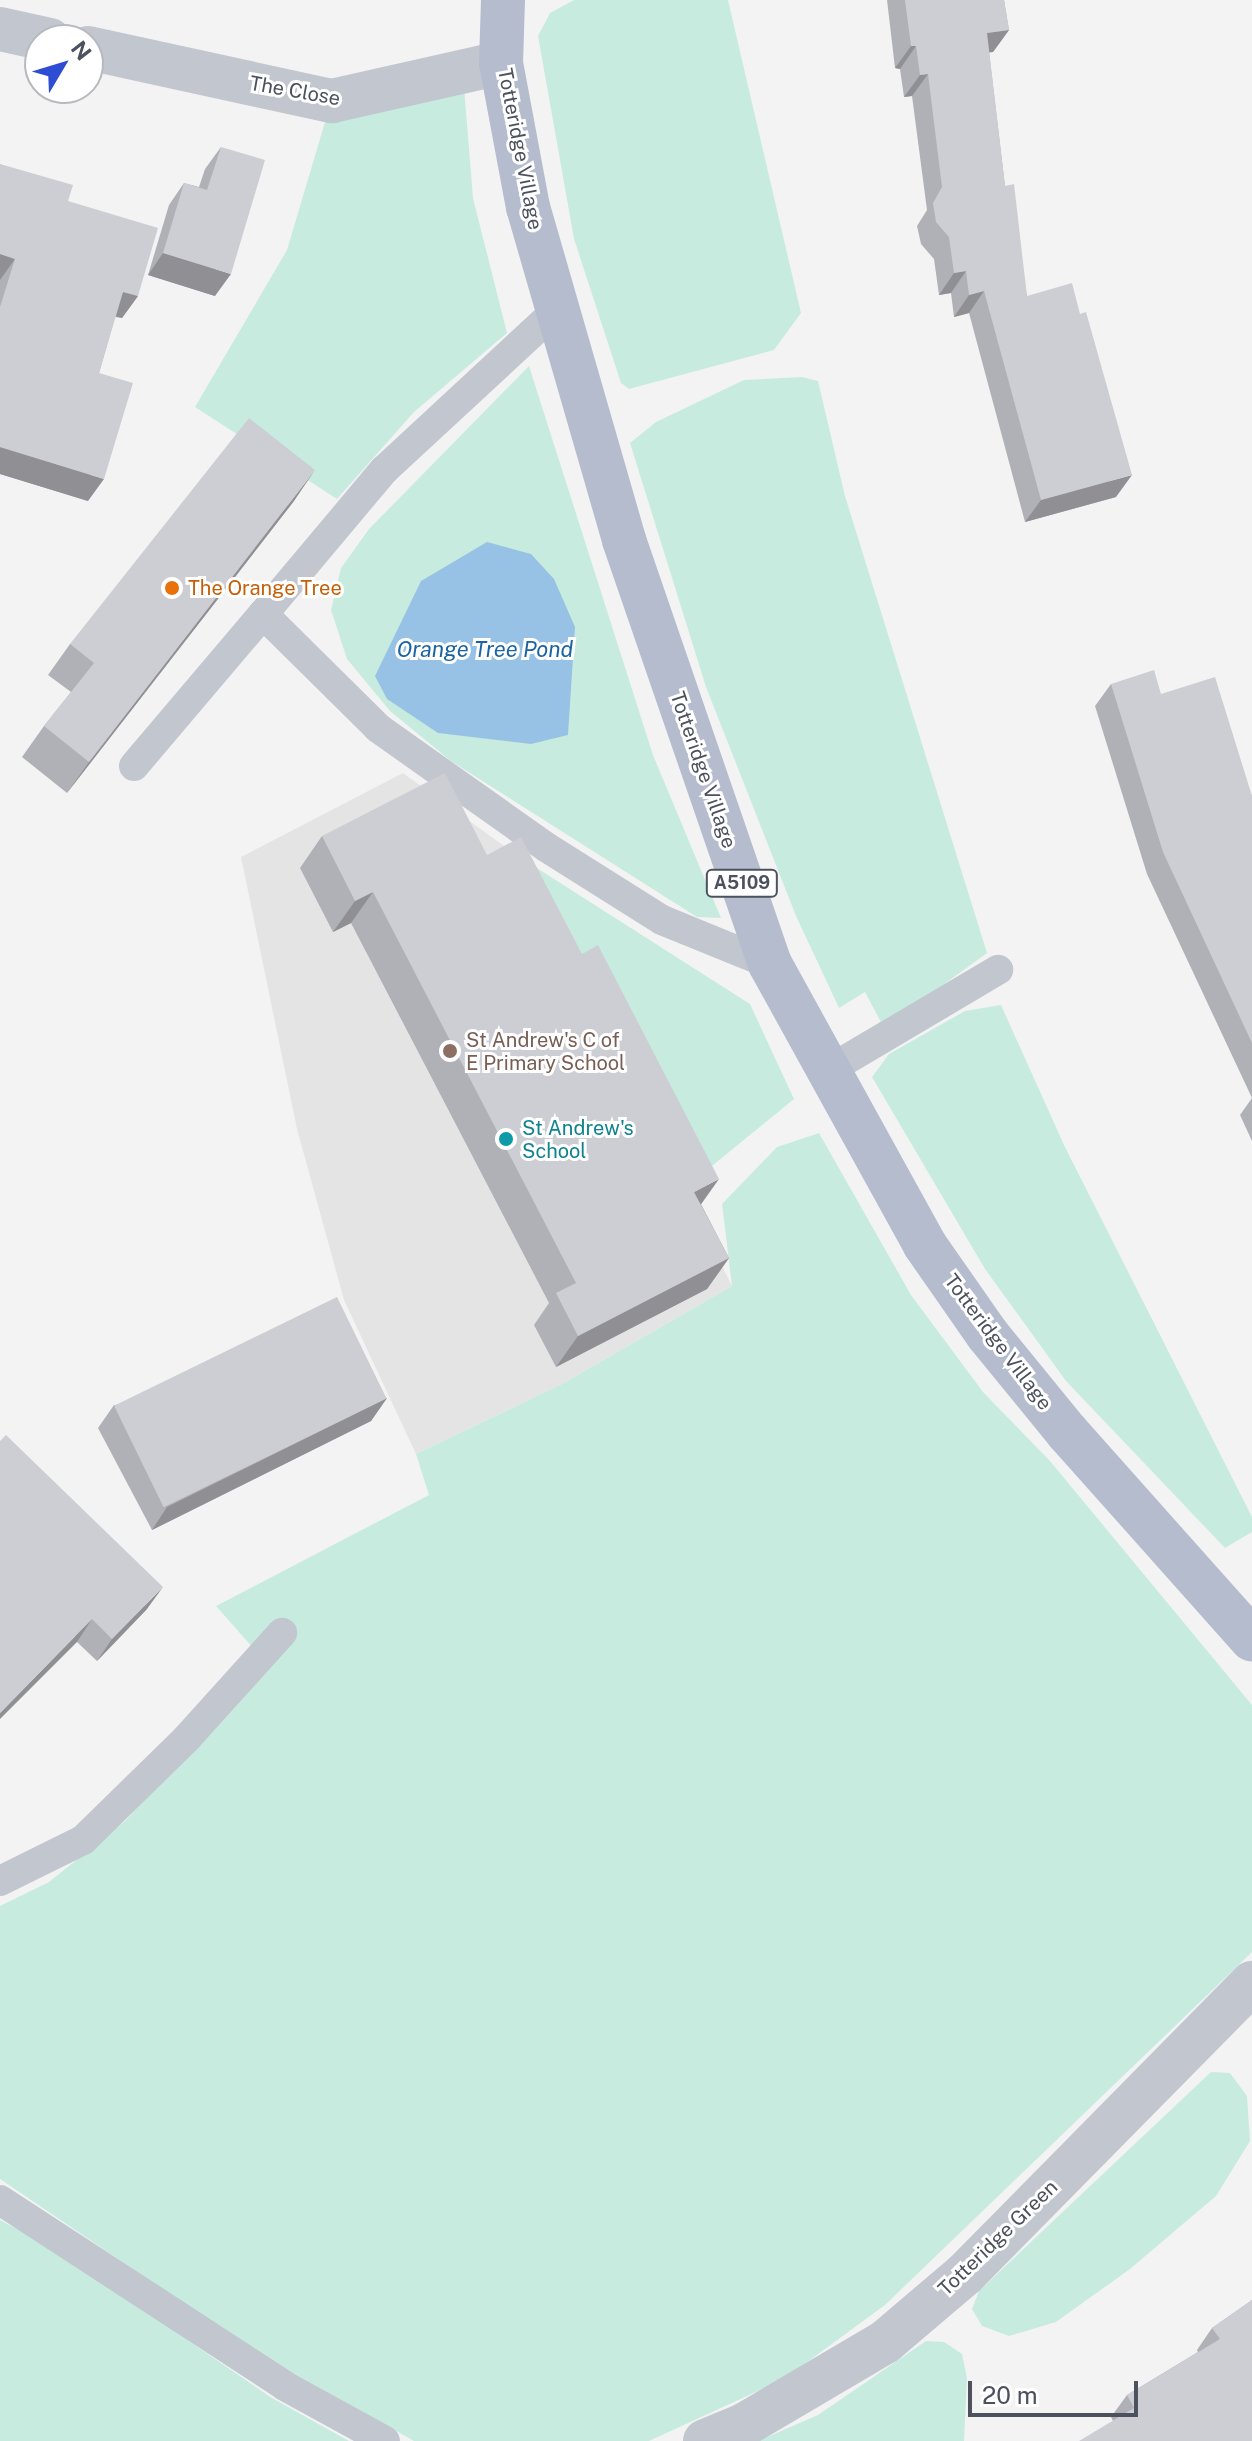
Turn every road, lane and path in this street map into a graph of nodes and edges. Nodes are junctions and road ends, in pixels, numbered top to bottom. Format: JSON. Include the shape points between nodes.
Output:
{"nodes":[{"id":1,"x":503,"y":0,"type":"edge"},
{"id":2,"x":0,"y":29,"type":"edge"},
{"id":3,"x":24,"y":34,"type":"edge"},
{"id":4,"x":104,"y":51,"type":"edge"},
{"id":5,"x":501,"y":63,"type":"junction"},
{"id":6,"x":558,"y":309,"type":"junction"},
{"id":7,"x":263,"y":614,"type":"junction"},
{"id":8,"x":134,"y":766,"type":"dead end"},
{"id":9,"x":770,"y":964,"type":"junction"},
{"id":10,"x":998,"y":970,"type":"dead end"},
{"id":11,"x":827,"y":1071,"type":"junction"},
{"id":12,"x":282,"y":1633,"type":"dead end"},
{"id":13,"x":1252,"y":1640,"type":"edge"},
{"id":14,"x":0,"y":1881,"type":"edge"},
{"id":15,"x":1252,"y":1983,"type":"edge"},
{"id":16,"x":0,"y":2200,"type":"edge"},
{"id":17,"x":385,"y":2441,"type":"edge"},
{"id":18,"x":705,"y":2441,"type":"edge"}],
"edges":[{"from":1,"to":5,"type":"main road","name":"Totteridge Village","number":"A5109"},
{"from":2,"to":3,"type":"street"},
{"from":4,"to":5,"type":"street","name":"The Close","via":[[332,101]]},
{"from":5,"to":6,"type":"main road","name":"Totteridge Village","number":"A5109","via":[[528,207]]},
{"from":6,"to":7,"type":"lane","via":[[384,470]]},
{"from":6,"to":9,"type":"main road","name":"Totteridge Village","number":"A5109","via":[[624,540]]},
{"from":7,"to":8,"type":"lane"},
{"from":7,"to":9,"type":"lane","via":[[378,728],[546,847],[662,920]]},
{"from":9,"to":11,"type":"main road","name":"Totteridge Village","number":"A5109"},
{"from":10,"to":11,"type":"lane"},
{"from":11,"to":13,"type":"main road","name":"Totteridge Village","number":"A5109","via":[[925,1245],[987,1334]]},
{"from":12,"to":14,"type":"lane","via":[[187,1738],[83,1840]]},
{"from":15,"to":18,"type":"street","name":"Totteridge Green","via":[[965,2274],[885,2342],[744,2425]]},
{"from":16,"to":17,"type":"lane","via":[[285,2386]]}]}
